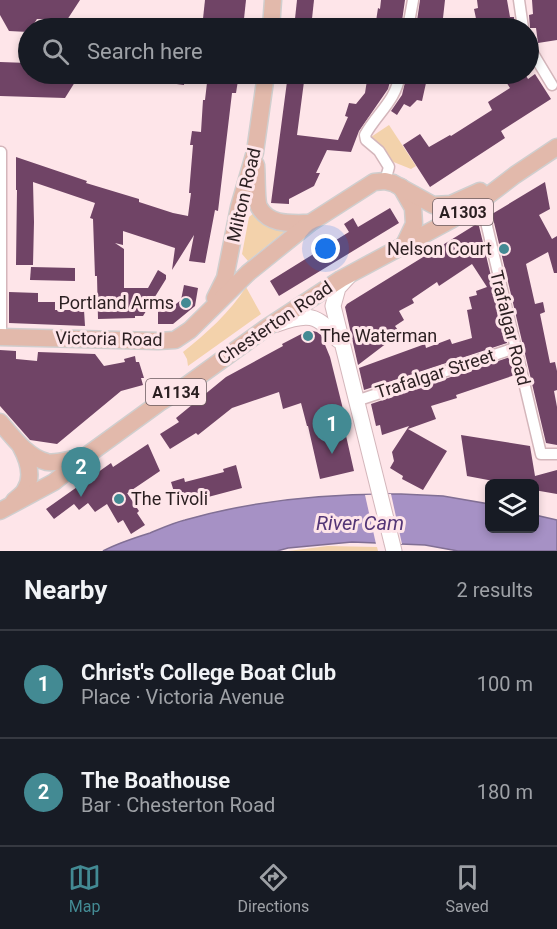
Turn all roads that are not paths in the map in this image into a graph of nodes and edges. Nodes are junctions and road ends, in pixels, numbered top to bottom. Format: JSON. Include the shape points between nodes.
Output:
{"nodes":[{"id":1,"x":273,"y":0,"type":"edge"},
{"id":2,"x":413,"y":0,"type":"edge"},
{"id":3,"x":519,"y":0,"type":"edge"},
{"id":4,"x":272,"y":18,"type":"edge"},
{"id":5,"x":410,"y":18,"type":"edge"},
{"id":6,"x":522,"y":18,"type":"edge"},
{"id":7,"x":539,"y":63,"type":"edge"},
{"id":8,"x":265,"y":84,"type":"edge"},
{"id":9,"x":399,"y":84,"type":"edge"},
{"id":10,"x":552,"y":85,"type":"dead end"},
{"id":11,"x":557,"y":147,"type":"edge"},
{"id":12,"x":1,"y":152,"type":"edge"},
{"id":13,"x":255,"y":152,"type":"junction"},
{"id":14,"x":515,"y":175,"type":"junction"},
{"id":15,"x":385,"y":181,"type":"junction"},
{"id":16,"x":401,"y":187,"type":"junction"},
{"id":17,"x":480,"y":201,"type":"junction"},
{"id":18,"x":310,"y":223,"type":"junction"},
{"id":19,"x":405,"y":243,"type":"junction"},
{"id":20,"x":351,"y":274,"type":"junction"},
{"id":21,"x":207,"y":312,"type":"junction"},
{"id":22,"x":266,"y":328,"type":"junction"},
{"id":23,"x":1,"y":337,"type":"edge"},
{"id":24,"x":342,"y":345,"type":"junction"},
{"id":25,"x":515,"y":348,"type":"junction"},
{"id":26,"x":356,"y":401,"type":"junction"},
{"id":27,"x":0,"y":422,"type":"edge"},
{"id":28,"x":20,"y":446,"type":"junction"},
{"id":29,"x":557,"y":454,"type":"edge"},
{"id":30,"x":86,"y":456,"type":"junction"},
{"id":31,"x":4,"y":510,"type":"edge"},
{"id":32,"x":394,"y":551,"type":"edge"}],
"edges":[{"from":1,"to":4,"type":"main road"},
{"from":2,"to":5,"type":"street"},
{"from":3,"to":6,"type":"street"},
{"from":7,"to":10,"type":"street"},
{"from":8,"to":13,"type":"main road","name":"Milton Road"},
{"from":9,"to":15,"type":"street","via":[[365,135],[389,167]]},
{"from":11,"to":14,"type":"main road","number":"A1303"},
{"from":12,"to":23,"type":"street"},
{"from":13,"to":18,"type":"main road","via":[[258,206],[277,222]]},
{"from":13,"to":21,"type":"main road","name":"Milton Road","via":[[225,278]]},
{"from":14,"to":16,"type":"main road","number":"A1303","via":[[451,204],[433,206]]},
{"from":14,"to":17,"type":"main road","number":"A1303"},
{"from":15,"to":16,"type":"main road"},
{"from":15,"to":18,"type":"main road","name":"Victoria Road","via":[[374,183]]},
{"from":16,"to":19,"type":"main road","via":[[413,208],[414,224]]},
{"from":17,"to":19,"type":"main road","number":"A1303"},
{"from":17,"to":25,"type":"street","name":"Trafalgar Road"},
{"from":18,"to":21,"type":"main road","name":"Victoria Road"},
{"from":19,"to":20,"type":"main road","name":"Chesterton Road","number":"A1134"},
{"from":20,"to":22,"type":"main road","name":"Chesterton Road","number":"A1134"},
{"from":20,"to":24,"type":"street","via":[[338,288],[333,306]]},
{"from":21,"to":23,"type":"main road","name":"Victoria Road","via":[[175,339]]},
{"from":22,"to":24,"type":"street","via":[[290,319],[317,318]]},
{"from":22,"to":30,"type":"main road","name":"Chesterton Road","number":"A1134"},
{"from":24,"to":26,"type":"street"},
{"from":25,"to":26,"type":"street","name":"Trafalgar Street"},
{"from":25,"to":29,"type":"street","name":"Trafalgar Road","via":[[541,454]]},
{"from":26,"to":32,"type":"street"},
{"from":27,"to":28,"type":"main road","number":"A1134"},
{"from":28,"to":30,"type":"main road","number":"A1134","via":[[48,462]]},
{"from":28,"to":31,"type":"main road","via":[[29,463],[29,477],[25,490]]},
{"from":30,"to":31,"type":"main road","name":"Chesterton Road","number":"A1134","via":[[54,483]]}]}
